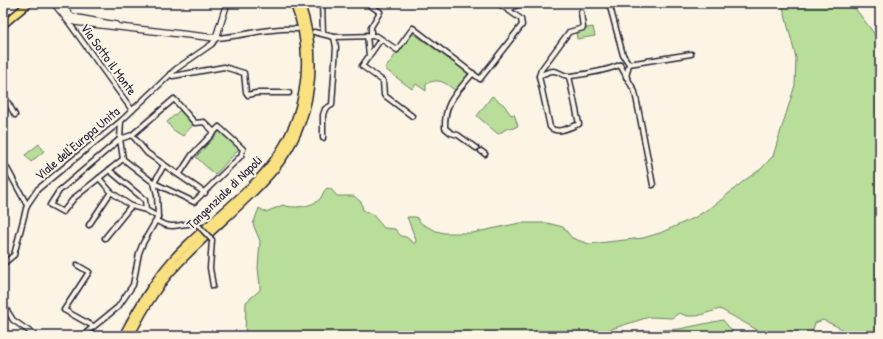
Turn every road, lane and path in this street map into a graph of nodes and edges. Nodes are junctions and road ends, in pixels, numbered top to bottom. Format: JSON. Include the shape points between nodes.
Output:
{"nodes":[{"id":1,"x":23,"y":3,"type":"edge"},
{"id":2,"x":29,"y":3,"type":"edge"},
{"id":3,"x":54,"y":3,"type":"edge"},
{"id":4,"x":59,"y":3,"type":"edge"},
{"id":5,"x":228,"y":3,"type":"edge"},
{"id":6,"x":294,"y":3,"type":"edge"},
{"id":7,"x":300,"y":3,"type":"edge"},
{"id":8,"x":322,"y":3,"type":"edge"},
{"id":9,"x":367,"y":3,"type":"edge"},
{"id":10,"x":498,"y":3,"type":"edge"},
{"id":11,"x":524,"y":3,"type":"edge"},
{"id":12,"x":609,"y":3,"type":"edge"},
{"id":13,"x":508,"y":10,"type":"junction"},
{"id":14,"x":581,"y":12,"type":"dead end"},
{"id":15,"x":68,"y":17,"type":"junction"},
{"id":16,"x":82,"y":19,"type":"junction"},
{"id":17,"x":3,"y":20,"type":"edge"},
{"id":18,"x":3,"y":25,"type":"edge"},
{"id":19,"x":74,"y":25,"type":"junction"},
{"id":20,"x":116,"y":26,"type":"junction"},
{"id":21,"x":297,"y":29,"type":"dead end"},
{"id":22,"x":314,"y":32,"type":"dead end"},
{"id":23,"x":323,"y":33,"type":"junction"},
{"id":24,"x":369,"y":35,"type":"junction"},
{"id":25,"x":334,"y":37,"type":"junction"},
{"id":26,"x":216,"y":38,"type":"junction"},
{"id":27,"x":381,"y":39,"type":"junction"},
{"id":28,"x":691,"y":54,"type":"dead end"},
{"id":29,"x":623,"y":55,"type":"junction"},
{"id":30,"x":369,"y":56,"type":"junction"},
{"id":31,"x":629,"y":64,"type":"junction"},
{"id":32,"x":620,"y":65,"type":"junction"},
{"id":33,"x":473,"y":73,"type":"junction"},
{"id":34,"x":170,"y":74,"type":"junction"},
{"id":35,"x":539,"y":76,"type":"junction"},
{"id":36,"x":569,"y":76,"type":"junction"},
{"id":37,"x":626,"y":77,"type":"junction"},
{"id":38,"x":289,"y":93,"type":"dead end"},
{"id":39,"x":3,"y":94,"type":"edge"},
{"id":40,"x":132,"y":110,"type":"junction"},
{"id":41,"x":15,"y":115,"type":"dead end"},
{"id":42,"x":412,"y":116,"type":"dead end"},
{"id":43,"x":121,"y":121,"type":"junction"},
{"id":44,"x":214,"y":132,"type":"junction"},
{"id":45,"x":132,"y":135,"type":"junction"},
{"id":46,"x":323,"y":138,"type":"dead end"},
{"id":47,"x":120,"y":139,"type":"junction"},
{"id":48,"x":476,"y":148,"type":"dead end"},
{"id":49,"x":481,"y":151,"type":"dead end"},
{"id":50,"x":485,"y":154,"type":"dead end"},
{"id":51,"x":123,"y":159,"type":"junction"},
{"id":52,"x":4,"y":163,"type":"edge"},
{"id":53,"x":164,"y":165,"type":"junction"},
{"id":54,"x":108,"y":170,"type":"junction"},
{"id":55,"x":179,"y":175,"type":"junction"},
{"id":56,"x":99,"y":178,"type":"junction"},
{"id":57,"x":154,"y":183,"type":"junction"},
{"id":58,"x":653,"y":185,"type":"dead end"},
{"id":59,"x":111,"y":192,"type":"junction"},
{"id":60,"x":205,"y":193,"type":"junction"},
{"id":61,"x":27,"y":205,"type":"junction"},
{"id":62,"x":131,"y":206,"type":"junction"},
{"id":63,"x":146,"y":210,"type":"junction"},
{"id":64,"x":157,"y":219,"type":"junction"},
{"id":65,"x":89,"y":225,"type":"dead end"},
{"id":66,"x":105,"y":238,"type":"dead end"},
{"id":67,"x":3,"y":264,"type":"edge"},
{"id":68,"x":77,"y":265,"type":"dead end"},
{"id":69,"x":213,"y":286,"type":"dead end"},
{"id":70,"x":3,"y":304,"type":"edge"},
{"id":71,"x":93,"y":326,"type":"junction"},
{"id":72,"x":36,"y":336,"type":"edge"},
{"id":73,"x":82,"y":336,"type":"edge"},
{"id":74,"x":123,"y":336,"type":"edge"},
{"id":75,"x":130,"y":336,"type":"edge"}],
"edges":[{"from":1,"to":17,"type":"main road"},
{"from":2,"to":18,"type":"main road"},
{"from":3,"to":15,"type":"street","name":"Via Sotto il Monte"},
{"from":4,"to":15,"type":"street","name":"Via Sotto il Monte"},
{"from":5,"to":26,"type":"street"},
{"from":6,"to":74,"type":"highway","name":"Tangenziale di Napoli","via":[[303,31],[306,68],[301,104],[287,139],[263,173],[172,262],[139,306]]},
{"from":7,"to":75,"type":"highway","name":"Tangenziale di Napoli","via":[[309,34],[311,69],[304,111],[291,144],[266,178],[176,265]]},
{"from":8,"to":23,"type":"street"},
{"from":9,"to":24,"type":"street","via":[[380,12]]},
{"from":10,"to":13,"type":"street"},
{"from":11,"to":13,"type":"street"},
{"from":12,"to":29,"type":"street"},
{"from":13,"to":33,"type":"street","via":[[521,20],[522,25],[480,79]]},
{"from":14,"to":35,"type":"street","via":[[583,28],[569,32]]},
{"from":15,"to":16,"type":"street"},
{"from":15,"to":19,"type":"street"},
{"from":16,"to":19,"type":"street"},
{"from":16,"to":20,"type":"street","via":[[108,22]]},
{"from":19,"to":20,"type":"street"},
{"from":19,"to":40,"type":"street","name":"Via Sotto il Monte"},
{"from":20,"to":26,"type":"street"},
{"from":21,"to":26,"type":"street","via":[[269,29]]},
{"from":22,"to":23,"type":"street"},
{"from":23,"to":25,"type":"street"},
{"from":24,"to":25,"type":"street"},
{"from":24,"to":27,"type":"street"},
{"from":24,"to":30,"type":"street"},
{"from":25,"to":46,"type":"street","via":[[336,47],[332,105],[325,108],[323,115]]},
{"from":26,"to":34,"type":"street","name":"Viale dell'Europa Unita","via":[[212,44]]},
{"from":27,"to":30,"type":"street"},
{"from":27,"to":33,"type":"street","via":[[397,50],[413,28]]},
{"from":28,"to":31,"type":"street"},
{"from":29,"to":31,"type":"street"},
{"from":29,"to":32,"type":"street"},
{"from":30,"to":42,"type":"street","via":[[362,66],[383,81],[384,95]]},
{"from":31,"to":37,"type":"street"},
{"from":32,"to":36,"type":"street"},
{"from":32,"to":37,"type":"street"},
{"from":33,"to":48,"type":"street","via":[[450,100],[445,128]]},
{"from":34,"to":38,"type":"street","via":[[173,76],[224,68],[244,73],[248,95]]},
{"from":34,"to":40,"type":"street","name":"Viale dell'Europa Unita"},
{"from":35,"to":36,"type":"street","via":[[551,70]]},
{"from":35,"to":36,"type":"street","via":[[550,127],[556,130],[578,124]]},
{"from":37,"to":58,"type":"street","via":[[635,92]]},
{"from":39,"to":41,"type":"street"},
{"from":40,"to":43,"type":"street","name":"Viale dell'Europa Unita"},
{"from":43,"to":47,"type":"street"},
{"from":43,"to":61,"type":"street","name":"Viale dell'Europa Unita","via":[[38,189]]},
{"from":44,"to":45,"type":"street","via":[[204,122],[195,123],[174,99]]},
{"from":44,"to":55,"type":"street","via":[[192,155]]},
{"from":44,"to":60,"type":"street","via":[[219,128],[243,149],[240,156]]},
{"from":45,"to":47,"type":"street"},
{"from":45,"to":53,"type":"street","via":[[147,153]]},
{"from":47,"to":51,"type":"street"},
{"from":47,"to":56,"type":"street","via":[[59,191],[50,205],[63,212],[74,198]]},
{"from":49,"to":50,"type":"street"},
{"from":51,"to":54,"type":"street"},
{"from":51,"to":57,"type":"street"},
{"from":52,"to":61,"type":"street"},
{"from":53,"to":55,"type":"street"},
{"from":53,"to":57,"type":"street"},
{"from":54,"to":56,"type":"street"},
{"from":54,"to":63,"type":"street","via":[[145,200]]},
{"from":55,"to":60,"type":"street"},
{"from":56,"to":59,"type":"street"},
{"from":57,"to":60,"type":"street","via":[[194,202]]},
{"from":57,"to":64,"type":"street"},
{"from":59,"to":62,"type":"street"},
{"from":59,"to":65,"type":"street"},
{"from":61,"to":67,"type":"street","via":[[14,254]]},
{"from":62,"to":63,"type":"street"},
{"from":62,"to":66,"type":"street"},
{"from":63,"to":64,"type":"street"},
{"from":64,"to":69,"type":"street","bridge":true,"via":[[166,227],[194,223],[212,240],[210,268]]},
{"from":64,"to":71,"type":"street","via":[[143,242],[134,285],[129,294],[118,307]]},
{"from":68,"to":71,"type":"street","via":[[89,272],[64,310]]},
{"from":70,"to":72,"type":"street","via":[[13,320]]},
{"from":71,"to":73,"type":"street"}]}
